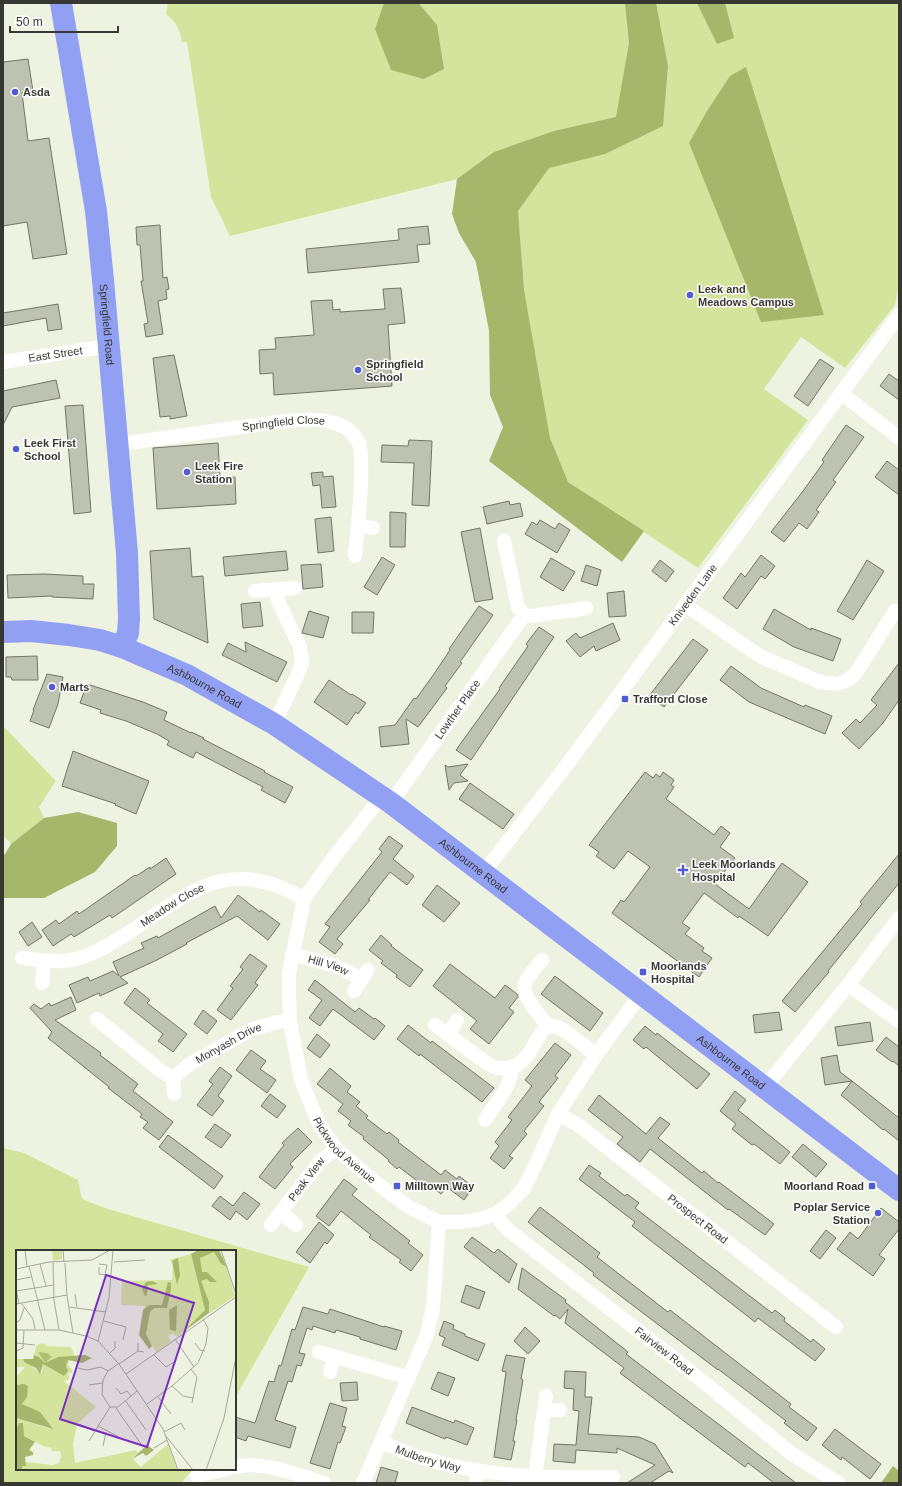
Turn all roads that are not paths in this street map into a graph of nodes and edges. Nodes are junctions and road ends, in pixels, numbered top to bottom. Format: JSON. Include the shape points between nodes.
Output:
{"nodes":[{"id":1,"x":61,"y":3,"type":"edge"},
{"id":2,"x":899,"y":315,"type":"edge"},
{"id":3,"x":109,"y":346,"type":"junction"},
{"id":4,"x":3,"y":362,"type":"edge"},
{"id":5,"x":841,"y":393,"type":"junction"},
{"id":6,"x":899,"y":438,"type":"edge"},
{"id":7,"x":118,"y":444,"type":"junction"},
{"id":8,"x":358,"y":526,"type":"junction"},
{"id":9,"x":373,"y":528,"type":"dead end"},
{"id":10,"x":504,"y":541,"type":"dead end"},
{"id":11,"x":355,"y":556,"type":"dead end"},
{"id":12,"x":295,"y":588,"type":"dead end"},
{"id":13,"x":277,"y":590,"type":"junction"},
{"id":14,"x":255,"y":591,"type":"dead end"},
{"id":15,"x":685,"y":605,"type":"junction"},
{"id":16,"x":586,"y":608,"type":"dead end"},
{"id":17,"x":896,"y":611,"type":"dead end"},
{"id":18,"x":524,"y":615,"type":"junction"},
{"id":19,"x":3,"y":632,"type":"edge"},
{"id":20,"x":122,"y":648,"type":"junction"},
{"id":21,"x":274,"y":724,"type":"junction"},
{"id":22,"x":387,"y":800,"type":"junction"},
{"id":23,"x":484,"y":872,"type":"junction"},
{"id":24,"x":304,"y":899,"type":"junction"},
{"id":25,"x":899,"y":918,"type":"edge"},
{"id":26,"x":292,"y":954,"type":"junction"},
{"id":27,"x":22,"y":958,"type":"dead end"},
{"id":28,"x":542,"y":960,"type":"dead end"},
{"id":29,"x":44,"y":961,"type":"junction"},
{"id":30,"x":361,"y":980,"type":"dead end"},
{"id":31,"x":42,"y":983,"type":"dead end"},
{"id":32,"x":848,"y":985,"type":"junction"},
{"id":33,"x":641,"y":994,"type":"junction"},
{"id":34,"x":457,"y":1020,"type":"dead end"},
{"id":35,"x":290,"y":1021,"type":"junction"},
{"id":36,"x":899,"y":1021,"type":"edge"},
{"id":37,"x":107,"y":1022,"type":"dead end"},
{"id":38,"x":435,"y":1025,"type":"dead end"},
{"id":39,"x":548,"y":1026,"type":"junction"},
{"id":40,"x":448,"y":1035,"type":"junction"},
{"id":41,"x":596,"y":1055,"type":"junction"},
{"id":42,"x":512,"y":1067,"type":"junction"},
{"id":43,"x":173,"y":1078,"type":"junction"},
{"id":44,"x":765,"y":1087,"type":"junction"},
{"id":45,"x":174,"y":1094,"type":"dead end"},
{"id":46,"x":558,"y":1114,"type":"junction"},
{"id":47,"x":485,"y":1120,"type":"dead end"},
{"id":48,"x":336,"y":1149,"type":"junction"},
{"id":49,"x":899,"y":1190,"type":"edge"},
{"id":50,"x":281,"y":1213,"type":"junction"},
{"id":51,"x":495,"y":1214,"type":"junction"},
{"id":52,"x":439,"y":1222,"type":"junction"},
{"id":53,"x":296,"y":1225,"type":"dead end"},
{"id":54,"x":270,"y":1226,"type":"dead end"},
{"id":55,"x":836,"y":1327,"type":"dead end"},
{"id":56,"x":319,"y":1352,"type":"dead end"},
{"id":57,"x":334,"y":1356,"type":"junction"},
{"id":58,"x":330,"y":1372,"type":"dead end"},
{"id":59,"x":409,"y":1378,"type":"junction"},
{"id":60,"x":560,"y":1410,"type":"dead end"},
{"id":61,"x":381,"y":1442,"type":"junction"},
{"id":62,"x":236,"y":1466,"type":"edge"},
{"id":63,"x":222,"y":1470,"type":"edge"},
{"id":64,"x":197,"y":1476,"type":"dead end"},
{"id":65,"x":476,"y":1477,"type":"edge"},
{"id":66,"x":535,"y":1477,"type":"junction"},
{"id":67,"x":604,"y":1479,"type":"edge"},
{"id":68,"x":324,"y":1483,"type":"edge"},
{"id":69,"x":363,"y":1483,"type":"edge"},
{"id":70,"x":838,"y":1483,"type":"edge"}],
"edges":[{"from":1,"to":3,"type":"highway","name":"Springfield Road","via":[[96,211]]},
{"from":2,"to":5,"type":"street","name":"Kniveden Lane"},
{"from":3,"to":4,"type":"street","name":"East Street"},
{"from":3,"to":7,"type":"highway","name":"Springfield Road"},
{"from":5,"to":6,"type":"street"},
{"from":5,"to":15,"type":"street","name":"Kniveden Lane"},
{"from":7,"to":8,"type":"street","name":"Springfield Close","via":[[292,420],[326,421],[342,426],[352,433],[359,443],[361,454]]},
{"from":7,"to":20,"type":"highway","name":"Springfield Road","via":[[127,553],[129,619],[128,633]]},
{"from":8,"to":9,"type":"street"},
{"from":8,"to":11,"type":"street","name":"Springfield Close"},
{"from":10,"to":18,"type":"street","via":[[518,607]]},
{"from":12,"to":13,"type":"street"},
{"from":13,"to":14,"type":"street"},
{"from":13,"to":21,"type":"street","via":[[278,601],[300,647],[302,662]]},
{"from":15,"to":17,"type":"street","via":[[760,656],[820,682],[837,684],[848,680],[856,673]]},
{"from":15,"to":23,"type":"street","name":"Kniveden Lane"},
{"from":16,"to":18,"type":"street","via":[[533,616]]},
{"from":18,"to":22,"type":"street","name":"Lowther Place"},
{"from":19,"to":20,"type":"highway","name":"Ashbourne Road","via":[[31,631],[69,635],[100,640]]},
{"from":20,"to":21,"type":"highway","name":"Ashbourne Road","via":[[188,675]]},
{"from":21,"to":22,"type":"highway","name":"Ashbourne Road"},
{"from":22,"to":23,"type":"highway","name":"Ashbourne Road"},
{"from":22,"to":24,"type":"street","name":"Pickwood Avenue","via":[[331,861]]},
{"from":23,"to":33,"type":"highway","name":"Ashbourne Road"},
{"from":24,"to":26,"type":"street","name":"Pickwood Avenue"},
{"from":24,"to":29,"type":"street","name":"Meadow Close","via":[[288,890],[256,879],[230,879],[210,883],[187,893],[107,947],[71,960]]},
{"from":25,"to":32,"type":"street"},
{"from":26,"to":30,"type":"street","name":"Hill View","via":[[336,966]]},
{"from":26,"to":35,"type":"street","name":"Pickwood Avenue","via":[[289,973]]},
{"from":27,"to":29,"type":"street","name":"Meadow Close"},
{"from":28,"to":39,"type":"street","via":[[525,982],[525,993]]},
{"from":29,"to":31,"type":"street"},
{"from":32,"to":36,"type":"street"},
{"from":32,"to":44,"type":"street"},
{"from":33,"to":41,"type":"street","name":"Pickwood Avenue"},
{"from":33,"to":44,"type":"highway","name":"Ashbourne Road"},
{"from":34,"to":40,"type":"street"},
{"from":35,"to":43,"type":"street","name":"Monyash Drive","via":[[252,1029],[190,1064]]},
{"from":35,"to":48,"type":"street","name":"Pickwood Avenue","via":[[305,1092],[319,1124]]},
{"from":37,"to":43,"type":"street","via":[[161,1071]]},
{"from":38,"to":40,"type":"street"},
{"from":39,"to":41,"type":"street","via":[[562,1030]]},
{"from":39,"to":42,"type":"street","via":[[528,1056],[520,1064]]},
{"from":40,"to":42,"type":"street","via":[[498,1068]]},
{"from":41,"to":46,"type":"street","name":"Pickwood Avenue"},
{"from":42,"to":47,"type":"street","via":[[508,1084]]},
{"from":43,"to":45,"type":"street"},
{"from":44,"to":49,"type":"highway","name":"Ashbourne Road"},
{"from":46,"to":51,"type":"street","name":"Pickwood Avenue","via":[[524,1188]]},
{"from":46,"to":55,"type":"street","name":"Prospect Road","via":[[577,1124]]},
{"from":48,"to":50,"type":"street","name":"Peak View","via":[[320,1161]]},
{"from":48,"to":52,"type":"street","name":"Pickwood Avenue","via":[[409,1207]]},
{"from":50,"to":53,"type":"street","name":"Peak View"},
{"from":50,"to":54,"type":"street","name":"Peak View"},
{"from":51,"to":52,"type":"street","name":"Pickwood Avenue","via":[[462,1222]]},
{"from":51,"to":70,"type":"street","name":"Fairview Road","via":[[507,1229],[680,1363],[792,1454]]},
{"from":52,"to":59,"type":"street","via":[[433,1308],[426,1337]]},
{"from":56,"to":57,"type":"street"},
{"from":57,"to":58,"type":"street"},
{"from":57,"to":59,"type":"street"},
{"from":59,"to":61,"type":"street"},
{"from":60,"to":66,"type":"street","via":[[545,1403]]},
{"from":61,"to":65,"type":"street","name":"Mulberry Way"},
{"from":61,"to":69,"type":"street"},
{"from":62,"to":68,"type":"street","via":[[261,1465]]},
{"from":63,"to":64,"type":"street"},
{"from":65,"to":66,"type":"street","name":"Mulberry Way"},
{"from":66,"to":67,"type":"street","name":"Mulberry Way"}]}
